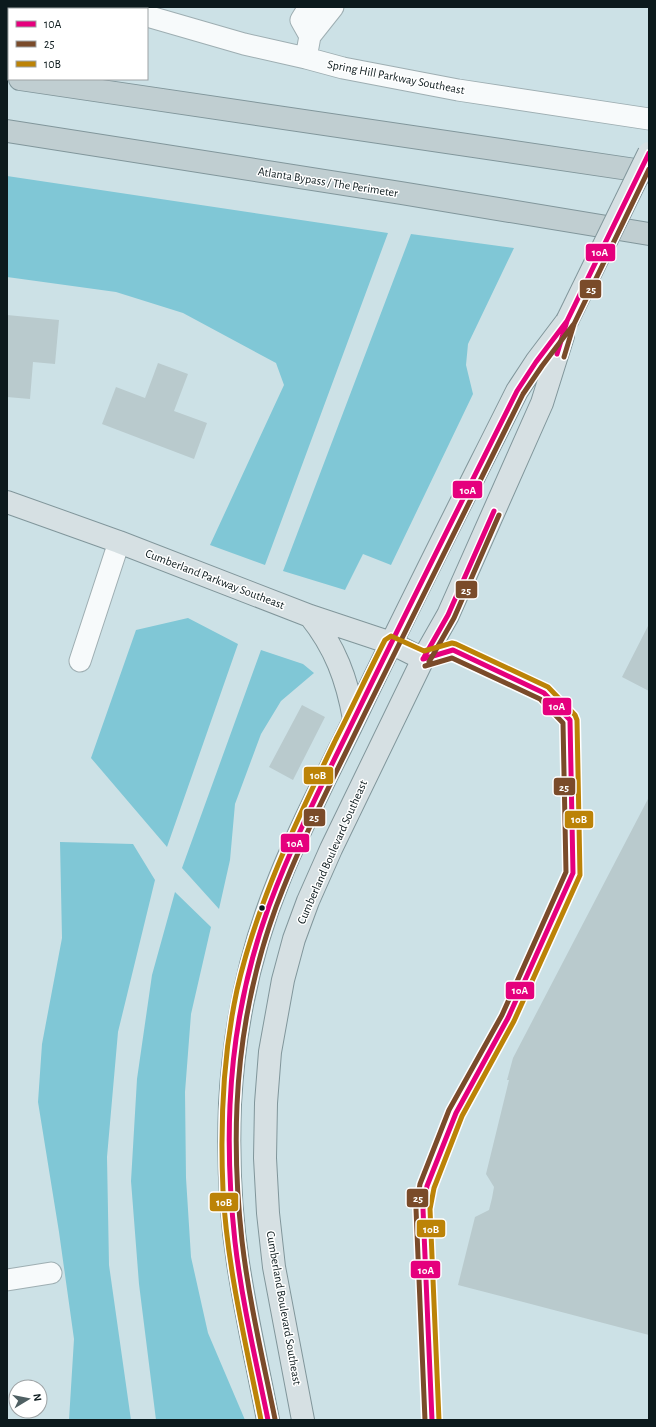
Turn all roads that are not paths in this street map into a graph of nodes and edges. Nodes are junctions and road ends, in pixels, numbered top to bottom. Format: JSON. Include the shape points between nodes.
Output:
{"nodes":[{"id":1,"x":309,"y":7,"type":"edge"},
{"id":2,"x":333,"y":7,"type":"edge"},
{"id":3,"x":148,"y":16,"type":"edge"},
{"id":4,"x":310,"y":36,"type":"junction"},
{"id":5,"x":306,"y":58,"type":"junction"},
{"id":6,"x":27,"y":80,"type":"edge"},
{"id":7,"x":649,"y":119,"type":"edge"},
{"id":8,"x":7,"y":131,"type":"edge"},
{"id":9,"x":649,"y":153,"type":"edge"},
{"id":10,"x":649,"y":172,"type":"edge"},
{"id":11,"x":649,"y":234,"type":"edge"},
{"id":12,"x":567,"y":321,"type":"junction"},
{"id":13,"x":7,"y":502,"type":"edge"},
{"id":14,"x":119,"y":542,"type":"junction"},
{"id":15,"x":310,"y":616,"type":"junction"},
{"id":16,"x":391,"y":643,"type":"junction"},
{"id":17,"x":423,"y":659,"type":"junction"},
{"id":18,"x":80,"y":661,"type":"dead end"},
{"id":19,"x":354,"y":718,"type":"junction"},
{"id":20,"x":51,"y":1273,"type":"dead end"},
{"id":21,"x":7,"y":1280,"type":"edge"},
{"id":22,"x":268,"y":1420,"type":"edge"},
{"id":23,"x":303,"y":1420,"type":"edge"}],
"edges":[{"from":1,"to":4,"type":"street","via":[[302,20]]},
{"from":2,"to":4,"type":"street"},
{"from":3,"to":5,"type":"street","name":"Spring Hill Parkway Southeast","via":[[244,44]]},
{"from":4,"to":5,"type":"street"},
{"from":5,"to":7,"type":"street","name":"Spring Hill Parkway Southeast","via":[[343,68],[458,90]]},
{"from":6,"to":10,"type":"highway"},
{"from":8,"to":11,"type":"highway","name":"Atlanta Bypass / The Perimeter"},
{"from":9,"to":12,"type":"main road","name":"Cumberland Boulevard Southeast","bridge":true},
{"from":12,"to":16,"type":"main road","name":"Cumberland Boulevard Southeast","via":[[517,391]]},
{"from":12,"to":17,"type":"main road","name":"Cumberland Boulevard Southeast","via":[[542,403],[448,615]]},
{"from":13,"to":14,"type":"main road","name":"Cumberland Parkway Southeast"},
{"from":14,"to":15,"type":"main road","name":"Cumberland Parkway Southeast"},
{"from":14,"to":18,"type":"street"},
{"from":15,"to":16,"type":"main road","name":"Cumberland Parkway Southeast"},
{"from":15,"to":19,"type":"main road","via":[[332,648],[340,665]]},
{"from":16,"to":17,"type":"main road","name":"Cumberland Parkway Southeast"},
{"from":16,"to":19,"type":"main road","name":"Cumberland Boulevard Southeast"},
{"from":17,"to":23,"type":"main road","name":"Cumberland Boulevard Southeast","via":[[308,901],[294,940],[274,1025],[266,1103],[268,1213],[274,1267]]},
{"from":19,"to":22,"type":"main road","name":"Cumberland Boulevard Southeast","via":[[276,887],[263,922],[249,970],[235,1051],[229,1151],[232,1209],[243,1292]]},
{"from":20,"to":21,"type":"street"}]}
